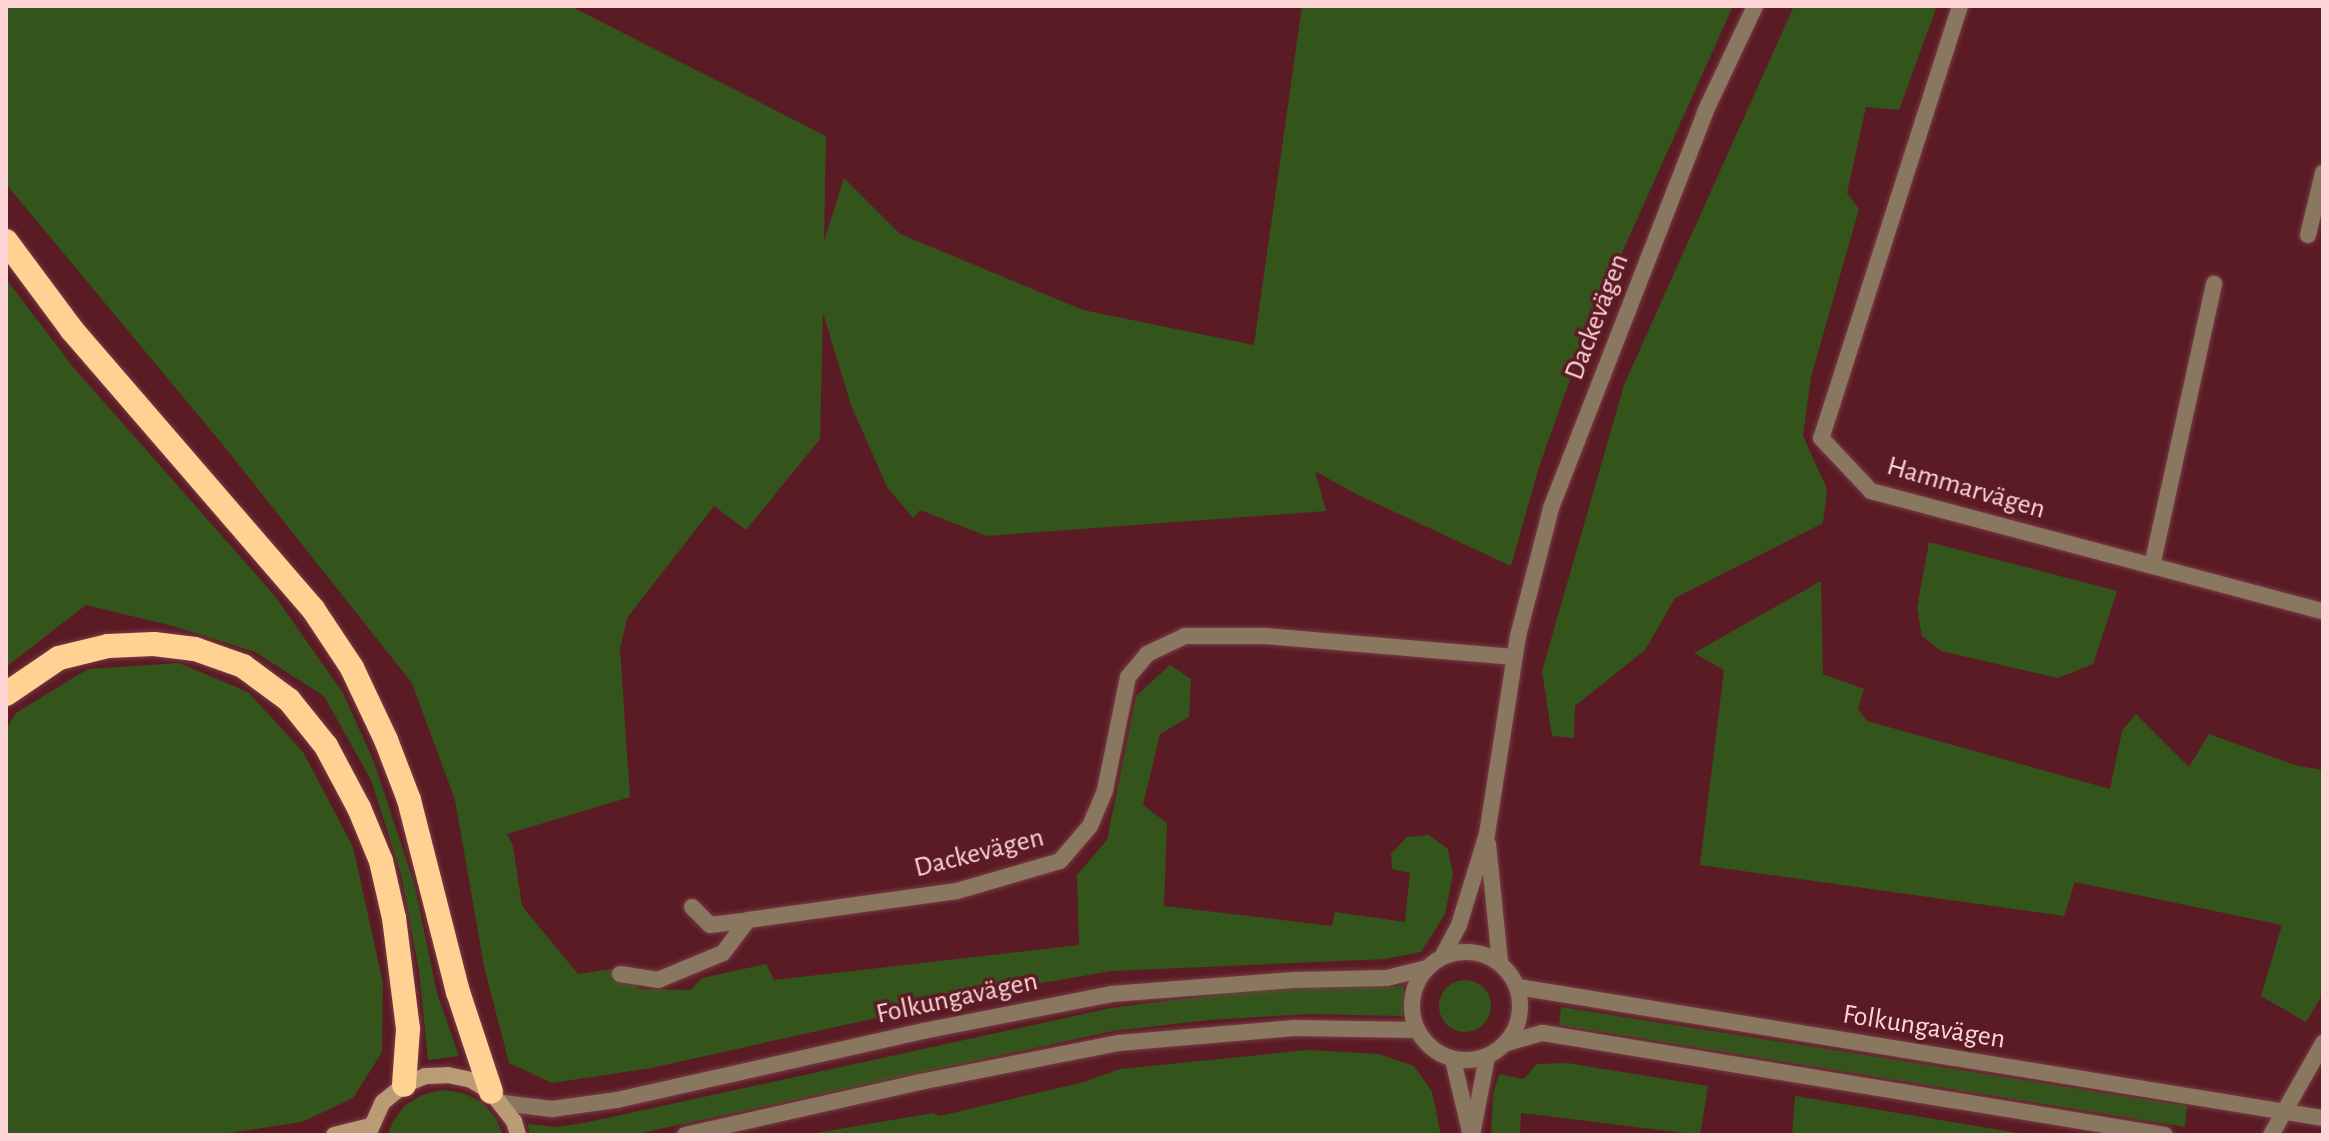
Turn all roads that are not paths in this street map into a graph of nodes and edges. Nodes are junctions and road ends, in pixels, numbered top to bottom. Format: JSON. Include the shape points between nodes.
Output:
{"nodes":[{"id":1,"x":1755,"y":6,"type":"edge"},
{"id":2,"x":1960,"y":6,"type":"edge"},
{"id":3,"x":2322,"y":177,"type":"edge"},
{"id":4,"x":2308,"y":235,"type":"dead end"},
{"id":5,"x":6,"y":241,"type":"edge"},
{"id":6,"x":2214,"y":284,"type":"dead end"},
{"id":7,"x":2152,"y":566,"type":"junction"},
{"id":8,"x":2323,"y":611,"type":"edge"},
{"id":9,"x":1514,"y":657,"type":"junction"},
{"id":10,"x":6,"y":694,"type":"edge"},
{"id":11,"x":1487,"y":834,"type":"junction"},
{"id":12,"x":692,"y":907,"type":"dead end"},
{"id":13,"x":748,"y":920,"type":"junction"},
{"id":14,"x":1442,"y":957,"type":"junction"},
{"id":15,"x":1500,"y":962,"type":"junction"},
{"id":16,"x":1427,"y":968,"type":"junction"},
{"id":17,"x":620,"y":974,"type":"dead end"},
{"id":18,"x":1518,"y":987,"type":"junction"},
{"id":19,"x":1417,"y":1030,"type":"junction"},
{"id":20,"x":1507,"y":1043,"type":"junction"},
{"id":21,"x":2323,"y":1043,"type":"edge"},
{"id":22,"x":1487,"y":1057,"type":"junction"},
{"id":23,"x":1453,"y":1060,"type":"junction"},
{"id":24,"x":404,"y":1085,"type":"junction"},
{"id":25,"x":497,"y":1097,"type":"junction"},
{"id":26,"x":2284,"y":1112,"type":"junction"},
{"id":27,"x":2323,"y":1118,"type":"edge"},
{"id":28,"x":369,"y":1130,"type":"edge"},
{"id":29,"x":334,"y":1135,"type":"edge"},
{"id":30,"x":518,"y":1135,"type":"edge"},
{"id":31,"x":685,"y":1135,"type":"edge"},
{"id":32,"x":1471,"y":1135,"type":"edge"},
{"id":33,"x":2165,"y":1135,"type":"edge"},
{"id":34,"x":2271,"y":1135,"type":"edge"}],
"edges":[{"from":1,"to":9,"type":"street","name":"Dackevägen","via":[[1705,112],[1551,508]]},
{"from":2,"to":7,"type":"street","name":"Hammarvägen","via":[[1821,438],[1871,491]]},
{"from":3,"to":4,"type":"street"},
{"from":5,"to":25,"type":"highway","via":[[72,330],[313,609],[352,668],[409,800],[458,992]]},
{"from":6,"to":7,"type":"street"},
{"from":7,"to":8,"type":"street","name":"Hammarvägen"},
{"from":9,"to":11,"type":"street","name":"Dackevägen"},
{"from":9,"to":13,"type":"street","name":"Dackevägen","via":[[1265,636],[1185,636],[1147,654],[1128,677],[1105,790],[1090,826],[1060,861],[957,891]]},
{"from":10,"to":24,"type":"highway","via":[[59,658],[108,646],[154,644],[195,649],[243,666],[289,700],[326,746],[381,861],[408,1029]]},
{"from":11,"to":14,"type":"street","name":"Dackevägen","via":[[1459,925]]},
{"from":11,"to":15,"type":"street","name":"Dackevägen"},
{"from":12,"to":13,"type":"street","name":"Dackevägen","via":[[710,925]]},
{"from":13,"to":17,"type":"street","via":[[723,953],[658,980]]},
{"from":14,"to":15,"type":"street","via":[[1472,951]]},
{"from":14,"to":16,"type":"street"},
{"from":15,"to":18,"type":"street"},
{"from":16,"to":19,"type":"street","via":[[1412,998]]},
{"from":16,"to":25,"type":"street","name":"Folkungavägen","via":[[1387,978],[1111,994],[617,1100],[552,1109]]},
{"from":18,"to":20,"type":"street","via":[[1521,1015]]},
{"from":18,"to":26,"type":"street","name":"Folkungavägen"},
{"from":19,"to":23,"type":"street","via":[[1431,1048]]},
{"from":19,"to":31,"type":"street","via":[[1294,1028],[1119,1043]]},
{"from":20,"to":22,"type":"street"},
{"from":20,"to":33,"type":"street","via":[[1543,1033]]},
{"from":21,"to":26,"type":"street"},
{"from":22,"to":23,"type":"street"},
{"from":22,"to":32,"type":"street"},
{"from":23,"to":32,"type":"street"},
{"from":24,"to":25,"type":"main road","via":[[425,1076],[448,1075],[471,1080]]},
{"from":24,"to":28,"type":"main road","via":[[383,1102]]},
{"from":25,"to":30,"type":"main road"},
{"from":26,"to":27,"type":"street","name":"Folkungavägen"},
{"from":26,"to":34,"type":"street"},
{"from":28,"to":29,"type":"main road"}]}
